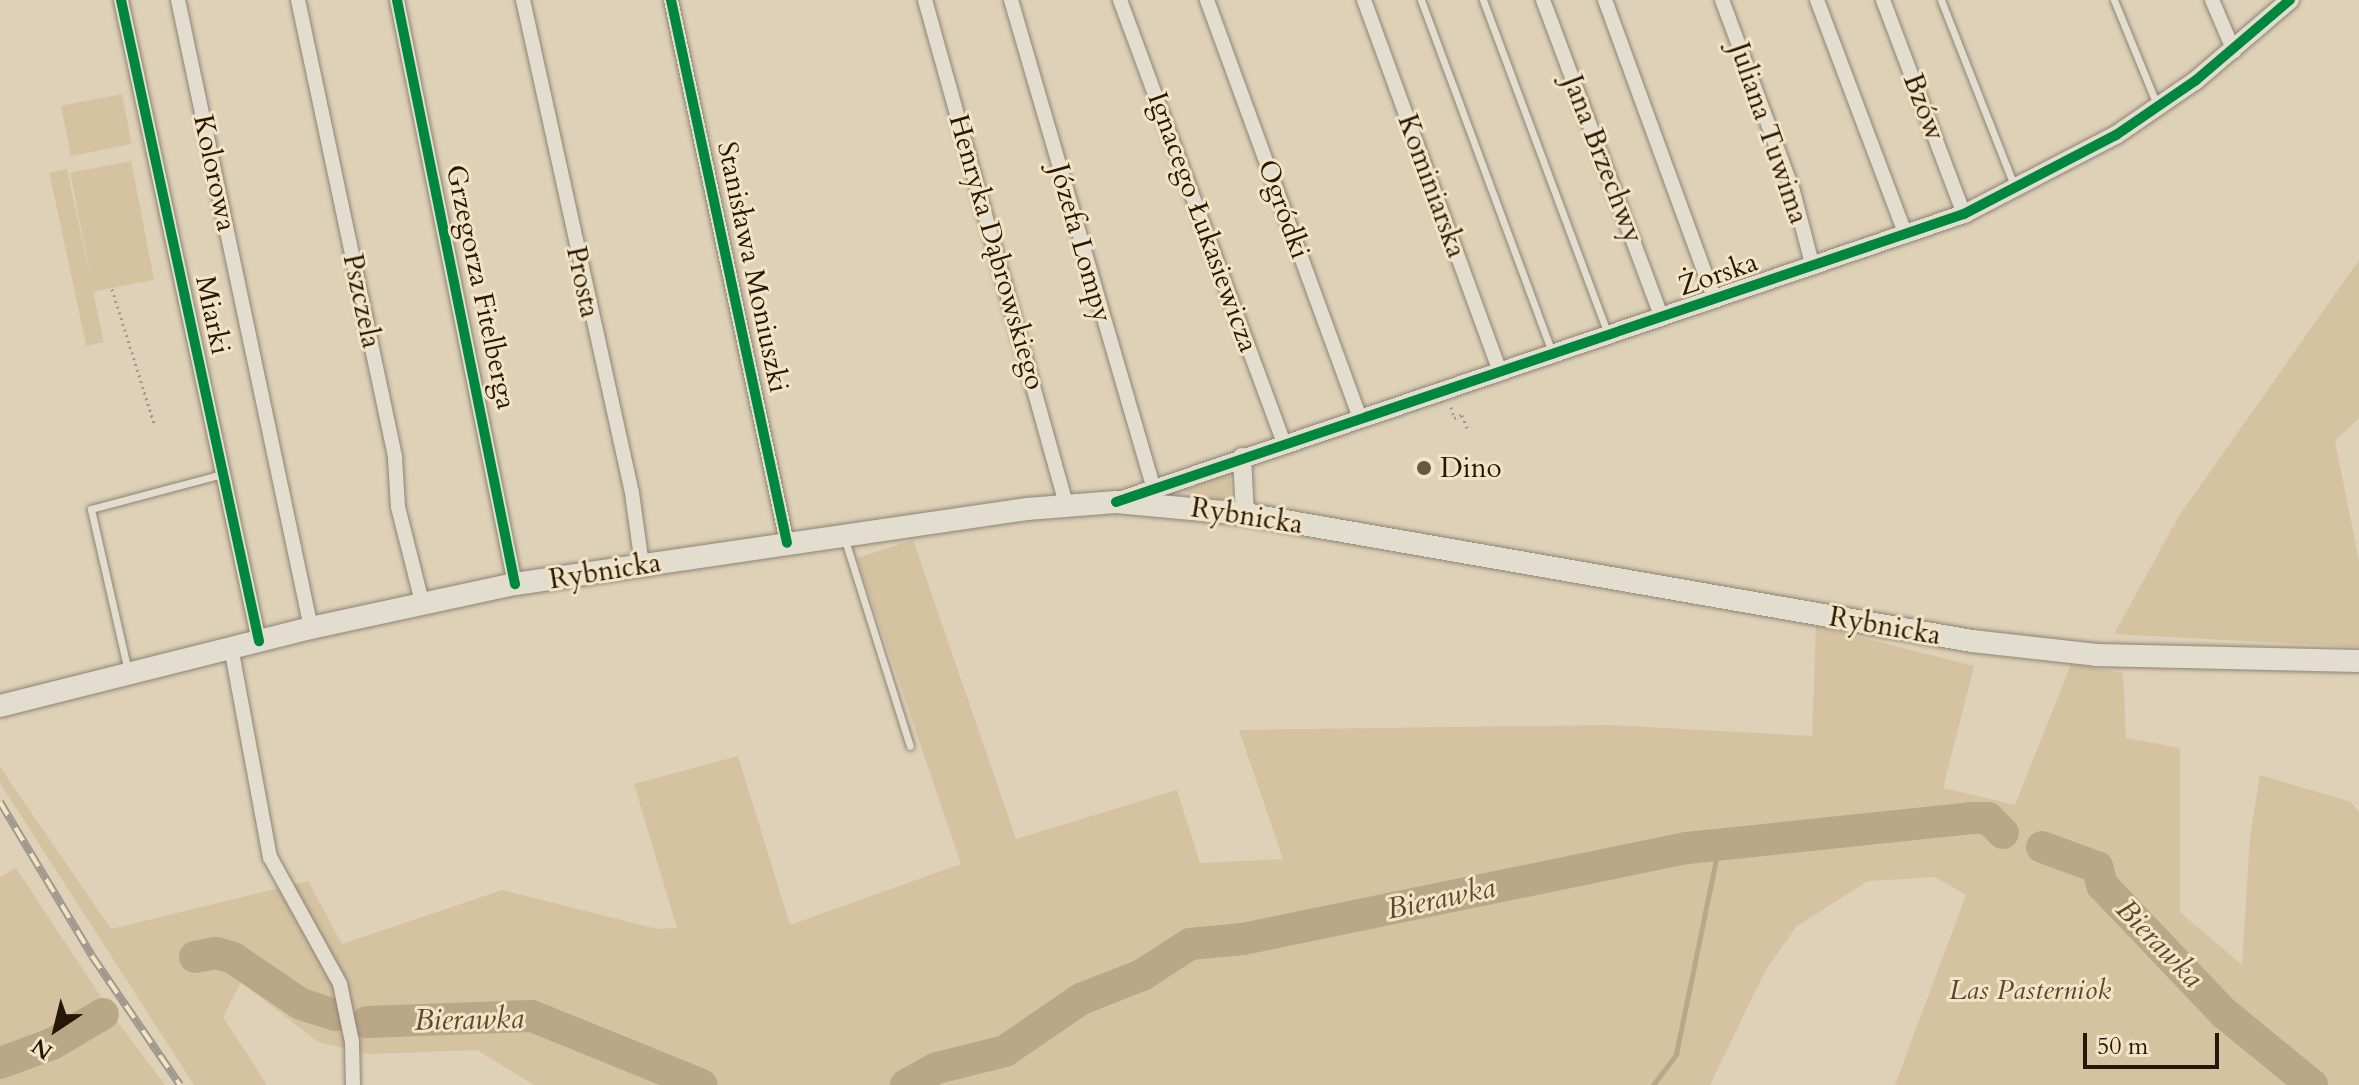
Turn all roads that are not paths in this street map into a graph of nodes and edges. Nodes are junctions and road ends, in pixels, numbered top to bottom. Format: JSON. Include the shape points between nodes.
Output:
{"nodes":[{"id":1,"x":121,"y":0,"type":"edge"},
{"id":2,"x":178,"y":0,"type":"edge"},
{"id":3,"x":298,"y":0,"type":"edge"},
{"id":4,"x":397,"y":0,"type":"edge"},
{"id":5,"x":523,"y":0,"type":"edge"},
{"id":6,"x":671,"y":0,"type":"edge"},
{"id":7,"x":925,"y":0,"type":"edge"},
{"id":8,"x":1011,"y":0,"type":"edge"},
{"id":9,"x":1120,"y":0,"type":"edge"},
{"id":10,"x":1207,"y":0,"type":"edge"},
{"id":11,"x":1364,"y":0,"type":"edge"},
{"id":12,"x":1421,"y":0,"type":"edge"},
{"id":13,"x":1483,"y":0,"type":"edge"},
{"id":14,"x":1543,"y":0,"type":"edge"},
{"id":15,"x":1605,"y":0,"type":"edge"},
{"id":16,"x":1722,"y":0,"type":"edge"},
{"id":17,"x":1817,"y":0,"type":"edge"},
{"id":18,"x":1883,"y":0,"type":"edge"},
{"id":19,"x":1941,"y":0,"type":"edge"},
{"id":20,"x":2114,"y":0,"type":"edge"},
{"id":21,"x":2212,"y":0,"type":"edge"},
{"id":22,"x":2290,"y":0,"type":"edge"},
{"id":23,"x":2234,"y":51,"type":"junction"},
{"id":24,"x":2158,"y":107,"type":"junction"},
{"id":25,"x":2016,"y":190,"type":"junction"},
{"id":26,"x":1964,"y":214,"type":"junction"},
{"id":27,"x":1906,"y":236,"type":"junction"},
{"id":28,"x":1813,"y":267,"type":"junction"},
{"id":29,"x":1715,"y":301,"type":"junction"},
{"id":30,"x":1662,"y":318,"type":"junction"},
{"id":31,"x":1608,"y":336,"type":"junction"},
{"id":32,"x":1553,"y":355,"type":"junction"},
{"id":33,"x":1500,"y":371,"type":"junction"},
{"id":34,"x":1360,"y":418,"type":"junction"},
{"id":35,"x":1284,"y":443,"type":"junction"},
{"id":36,"x":1242,"y":457,"type":"junction"},
{"id":37,"x":223,"y":474,"type":"junction"},
{"id":38,"x":1153,"y":486,"type":"junction"},
{"id":39,"x":1116,"y":502,"type":"junction"},
{"id":40,"x":1066,"y":504,"type":"junction"},
{"id":41,"x":1245,"y":514,"type":"junction"},
{"id":42,"x":843,"y":535,"type":"junction"},
{"id":43,"x":787,"y":543,"type":"junction"},
{"id":44,"x":642,"y":565,"type":"junction"},
{"id":45,"x":515,"y":584,"type":"junction"},
{"id":46,"x":422,"y":602,"type":"junction"},
{"id":47,"x":311,"y":628,"type":"junction"},
{"id":48,"x":259,"y":641,"type":"junction"},
{"id":49,"x":231,"y":647,"type":"junction"},
{"id":50,"x":2359,"y":661,"type":"edge"},
{"id":51,"x":129,"y":673,"type":"junction"},
{"id":52,"x":0,"y":706,"type":"edge"},
{"id":53,"x":910,"y":746,"type":"dead end"},
{"id":54,"x":353,"y":1085,"type":"edge"}],
"edges":[{"from":1,"to":37,"type":"street","name":"Miarki"},
{"from":2,"to":47,"type":"street","name":"Kolorowa"},
{"from":3,"to":46,"type":"street","name":"Pszczela","via":[[395,458],[398,507]]},
{"from":4,"to":45,"type":"street","name":"Grzegorza Fitelberga"},
{"from":5,"to":44,"type":"street","name":"Prosta","via":[[632,493]]},
{"from":6,"to":43,"type":"street","name":"Stanisława Moniuszki"},
{"from":7,"to":40,"type":"street","name":"Henryka Dąbrowskiego"},
{"from":8,"to":38,"type":"street","name":"Józefa Lompy"},
{"from":9,"to":35,"type":"street","name":"Ignacego Łukasiewicza"},
{"from":10,"to":34,"type":"street","name":"Ogródki"},
{"from":11,"to":33,"type":"street","name":"Kominiarska"},
{"from":12,"to":32,"type":"lane"},
{"from":13,"to":31,"type":"lane"},
{"from":14,"to":30,"type":"street","name":"Jana Brzechwy"},
{"from":15,"to":29,"type":"street"},
{"from":16,"to":28,"type":"street","name":"Juliana Tuwima","via":[[1793,191]]},
{"from":17,"to":27,"type":"street"},
{"from":18,"to":26,"type":"street","name":"Bzów"},
{"from":19,"to":25,"type":"lane"},
{"from":20,"to":24,"type":"lane"},
{"from":21,"to":23,"type":"street"},
{"from":22,"to":23,"type":"street","name":"Żorska"},
{"from":23,"to":24,"type":"street","name":"Żorska"},
{"from":24,"to":25,"type":"street","name":"Żorska"},
{"from":25,"to":26,"type":"street","name":"Żorska"},
{"from":26,"to":27,"type":"street","name":"Żorska"},
{"from":27,"to":28,"type":"street","name":"Żorska"},
{"from":28,"to":29,"type":"street","name":"Żorska"},
{"from":29,"to":30,"type":"street","name":"Żorska"},
{"from":30,"to":31,"type":"street","name":"Żorska"},
{"from":31,"to":32,"type":"street","name":"Żorska"},
{"from":32,"to":33,"type":"street","name":"Żorska"},
{"from":33,"to":34,"type":"street","name":"Żorska"},
{"from":34,"to":35,"type":"street","name":"Żorska"},
{"from":35,"to":36,"type":"street","name":"Żorska"},
{"from":36,"to":38,"type":"street","name":"Żorska"},
{"from":36,"to":41,"type":"street"},
{"from":37,"to":48,"type":"street","name":"Miarki"},
{"from":37,"to":51,"type":"lane","via":[[91,509]]},
{"from":38,"to":39,"type":"street","name":"Żorska"},
{"from":39,"to":40,"type":"main road","name":"Rybnicka"},
{"from":39,"to":41,"type":"main road","name":"Rybnicka"},
{"from":40,"to":42,"type":"main road","name":"Rybnicka"},
{"from":41,"to":50,"type":"main road","name":"Rybnicka","via":[[1972,641],[2096,655]]},
{"from":42,"to":43,"type":"main road","name":"Rybnicka"},
{"from":42,"to":53,"type":"lane"},
{"from":43,"to":44,"type":"main road","name":"Rybnicka"},
{"from":44,"to":45,"type":"main road","name":"Rybnicka"},
{"from":45,"to":46,"type":"main road","name":"Rybnicka"},
{"from":46,"to":47,"type":"main road","name":"Rybnicka"},
{"from":47,"to":48,"type":"main road","name":"Rybnicka"},
{"from":48,"to":49,"type":"main road","name":"Rybnicka"},
{"from":49,"to":51,"type":"main road","name":"Rybnicka"},
{"from":49,"to":54,"type":"street","via":[[270,857],[340,984],[350,1027]]},
{"from":51,"to":52,"type":"main road","name":"Rybnicka"}]}
